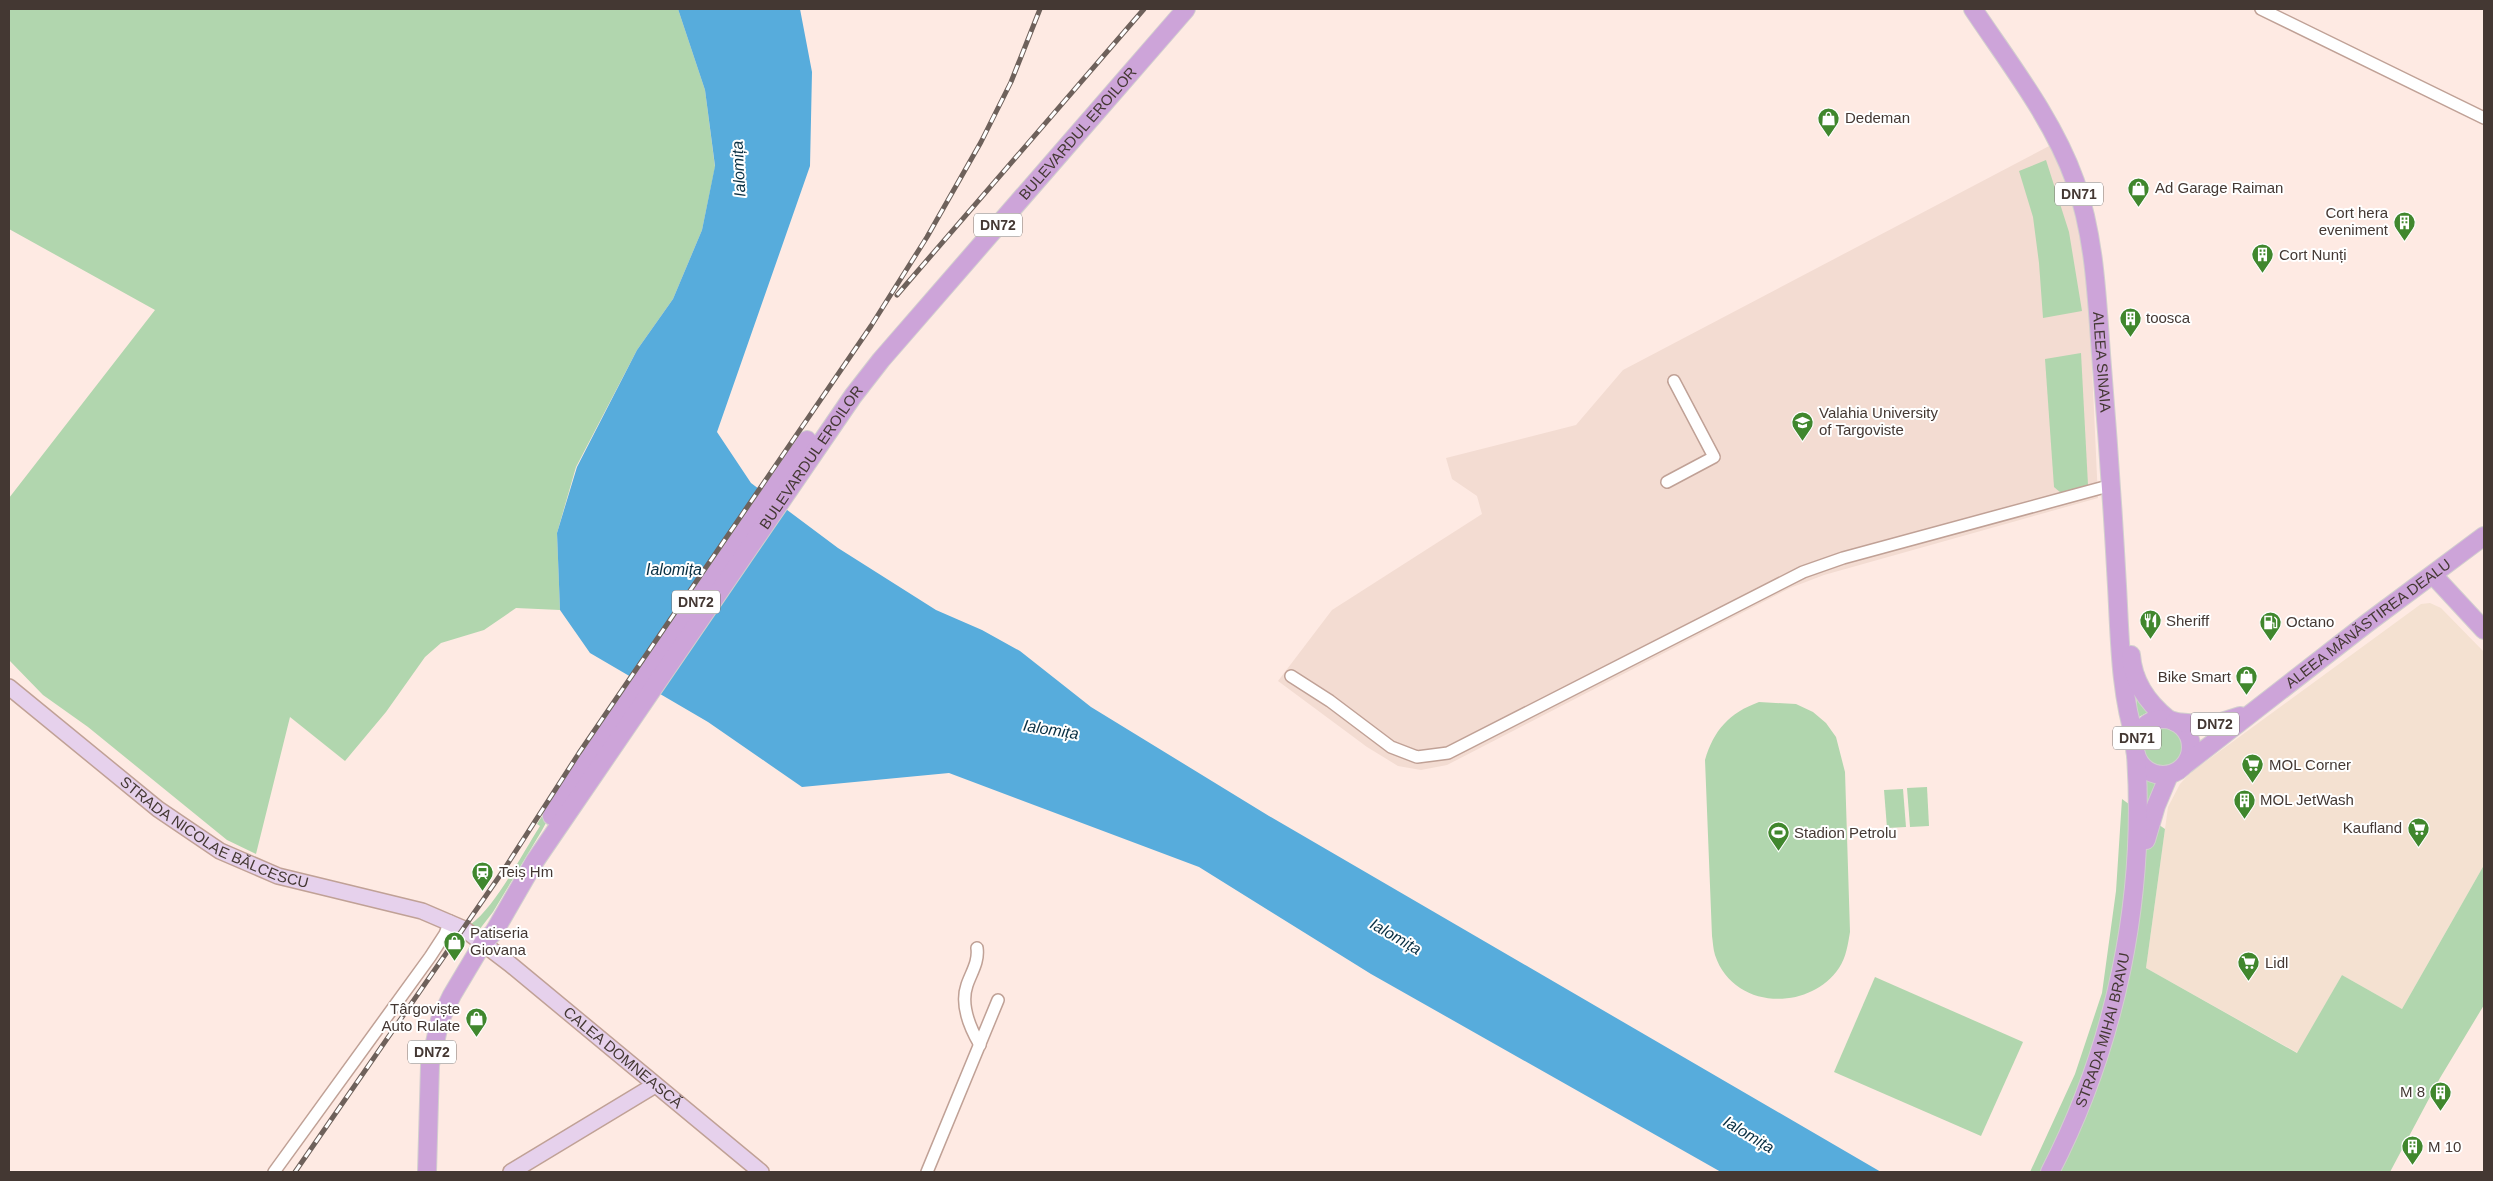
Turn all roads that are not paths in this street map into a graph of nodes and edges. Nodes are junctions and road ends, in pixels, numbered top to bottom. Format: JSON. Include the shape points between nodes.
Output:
{"nodes":[{"id":1,"x":1174,"y":9,"type":"edge"},
{"id":2,"x":1186,"y":9,"type":"edge"},
{"id":3,"x":1973,"y":9,"type":"edge"},
{"id":4,"x":1983,"y":9,"type":"edge"},
{"id":5,"x":2261,"y":9,"type":"edge"},
{"id":6,"x":2484,"y":118,"type":"edge"},
{"id":7,"x":1674,"y":381,"type":"dead end"},
{"id":8,"x":813,"y":442,"type":"junction"},
{"id":9,"x":1668,"y":482,"type":"dead end"},
{"id":10,"x":2112,"y":485,"type":"junction"},
{"id":11,"x":2484,"y":536,"type":"edge"},
{"id":12,"x":2433,"y":574,"type":"junction"},
{"id":13,"x":2484,"y":630,"type":"edge"},
{"id":14,"x":1291,"y":676,"type":"dead end"},
{"id":15,"x":9,"y":687,"type":"edge"},
{"id":16,"x":2252,"y":711,"type":"junction"},
{"id":17,"x":2172,"y":720,"type":"junction"},
{"id":18,"x":2136,"y":748,"type":"junction"},
{"id":19,"x":2186,"y":764,"type":"junction"},
{"id":20,"x":2169,"y":775,"type":"junction"},
{"id":21,"x":2135,"y":882,"type":"junction"},
{"id":22,"x":450,"y":921,"type":"junction"},
{"id":23,"x":483,"y":943,"type":"junction"},
{"id":24,"x":977,"y":948,"type":"dead end"},
{"id":25,"x":998,"y":1000,"type":"dead end"},
{"id":26,"x":980,"y":1045,"type":"junction"},
{"id":27,"x":652,"y":1087,"type":"junction"},
{"id":28,"x":274,"y":1172,"type":"edge"},
{"id":29,"x":427,"y":1172,"type":"edge"},
{"id":30,"x":511,"y":1172,"type":"edge"},
{"id":31,"x":750,"y":1172,"type":"edge"},
{"id":32,"x":761,"y":1172,"type":"edge"},
{"id":33,"x":927,"y":1172,"type":"edge"},
{"id":34,"x":2050,"y":1172,"type":"edge"}],
"edges":[{"from":1,"to":8,"type":"main road","name":"BULEVARDUL EROILOR","number":"DN72","via":[[844,389]]},
{"from":2,"to":8,"type":"main road","name":"BULEVARDUL EROILOR","number":"DN72"},
{"from":3,"to":10,"type":"main road","name":"ALEEA SINAIA","number":"DN71","via":[[2044,119],[2066,160],[2079,194],[2094,266]]},
{"from":4,"to":17,"type":"main road","name":"ALEEA SINAIA","number":"DN71","via":[[2065,139],[2084,184],[2096,229],[2121,485],[2131,657],[2134,676],[2153,705]]},
{"from":5,"to":6,"type":"street"},
{"from":7,"to":9,"type":"street","via":[[1714,457]]},
{"from":8,"to":23,"type":"main road","name":"BULEVARDUL EROILOR","number":"DN72","via":[[498,906]]},
{"from":10,"to":14,"type":"street","via":[[1843,558],[1803,572],[1448,753],[1417,757],[1391,747]]},
{"from":10,"to":18,"type":"main road","name":"ALEEA SINAIA","number":"DN71","via":[[2121,654]]},
{"from":11,"to":12,"type":"main road","name":"ALEEA MĂNĂSTIREA DEALU"},
{"from":12,"to":13,"type":"main road"},
{"from":12,"to":16,"type":"main road","name":"ALEEA MĂNĂSTIREA DEALU"},
{"from":15,"to":22,"type":"main road","name":"STRADA NICOLAE BĂLCESCU","via":[[158,809],[220,852],[278,876],[422,911]]},
{"from":16,"to":17,"type":"main road","name":"ALEEA MĂNĂSTIREA DEALU","number":"DN72","via":[[2212,725]]},
{"from":16,"to":19,"type":"main road","name":"ALEEA MĂNĂSTIREA DEALU","number":"DN72"},
{"from":17,"to":18,"type":"main road","number":"DN71","via":[[2151,722],[2138,734]]},
{"from":17,"to":19,"type":"main road","name":"ALEEA SINAIA","number":"DN71","via":[[2182,726],[2191,740],[2192,748]]},
{"from":18,"to":20,"type":"main road","name":"ALEEA SINAIA","number":"DN71","via":[[2145,769]]},
{"from":18,"to":21,"type":"main road","name":"STRADA MIHAI BRAVU","via":[[2140,815]]},
{"from":19,"to":20,"type":"main road"},
{"from":20,"to":21,"type":"main road","name":"STRADA MIHAI BRAVU","via":[[2152,818]]},
{"from":21,"to":34,"type":"main road","name":"STRADA MIHAI BRAVU","via":[[2120,974],[2102,1049],[2082,1106]]},
{"from":22,"to":23,"type":"main road","name":"STRADA NICOLAE BĂLCESCU"},
{"from":22,"to":28,"type":"street","via":[[430,957]]},
{"from":23,"to":27,"type":"main road","name":"CALEA DOMNEASCĂ"},
{"from":23,"to":27,"type":"main road","name":"CALEA DOMNEASCĂ","via":[[506,971]]},
{"from":23,"to":29,"type":"main road","name":"BULEVARDUL EROILOR","number":"DN72","via":[[448,1002],[436,1030],[430,1065]]},
{"from":24,"to":26,"type":"street","via":[[978,956],[964,994],[967,1014]]},
{"from":25,"to":26,"type":"street"},
{"from":26,"to":33,"type":"street"},
{"from":27,"to":30,"type":"main road"},
{"from":27,"to":31,"type":"main road","name":"CALEA DOMNEASCĂ"},
{"from":27,"to":32,"type":"main road","name":"CALEA DOMNEASCĂ"}]}
